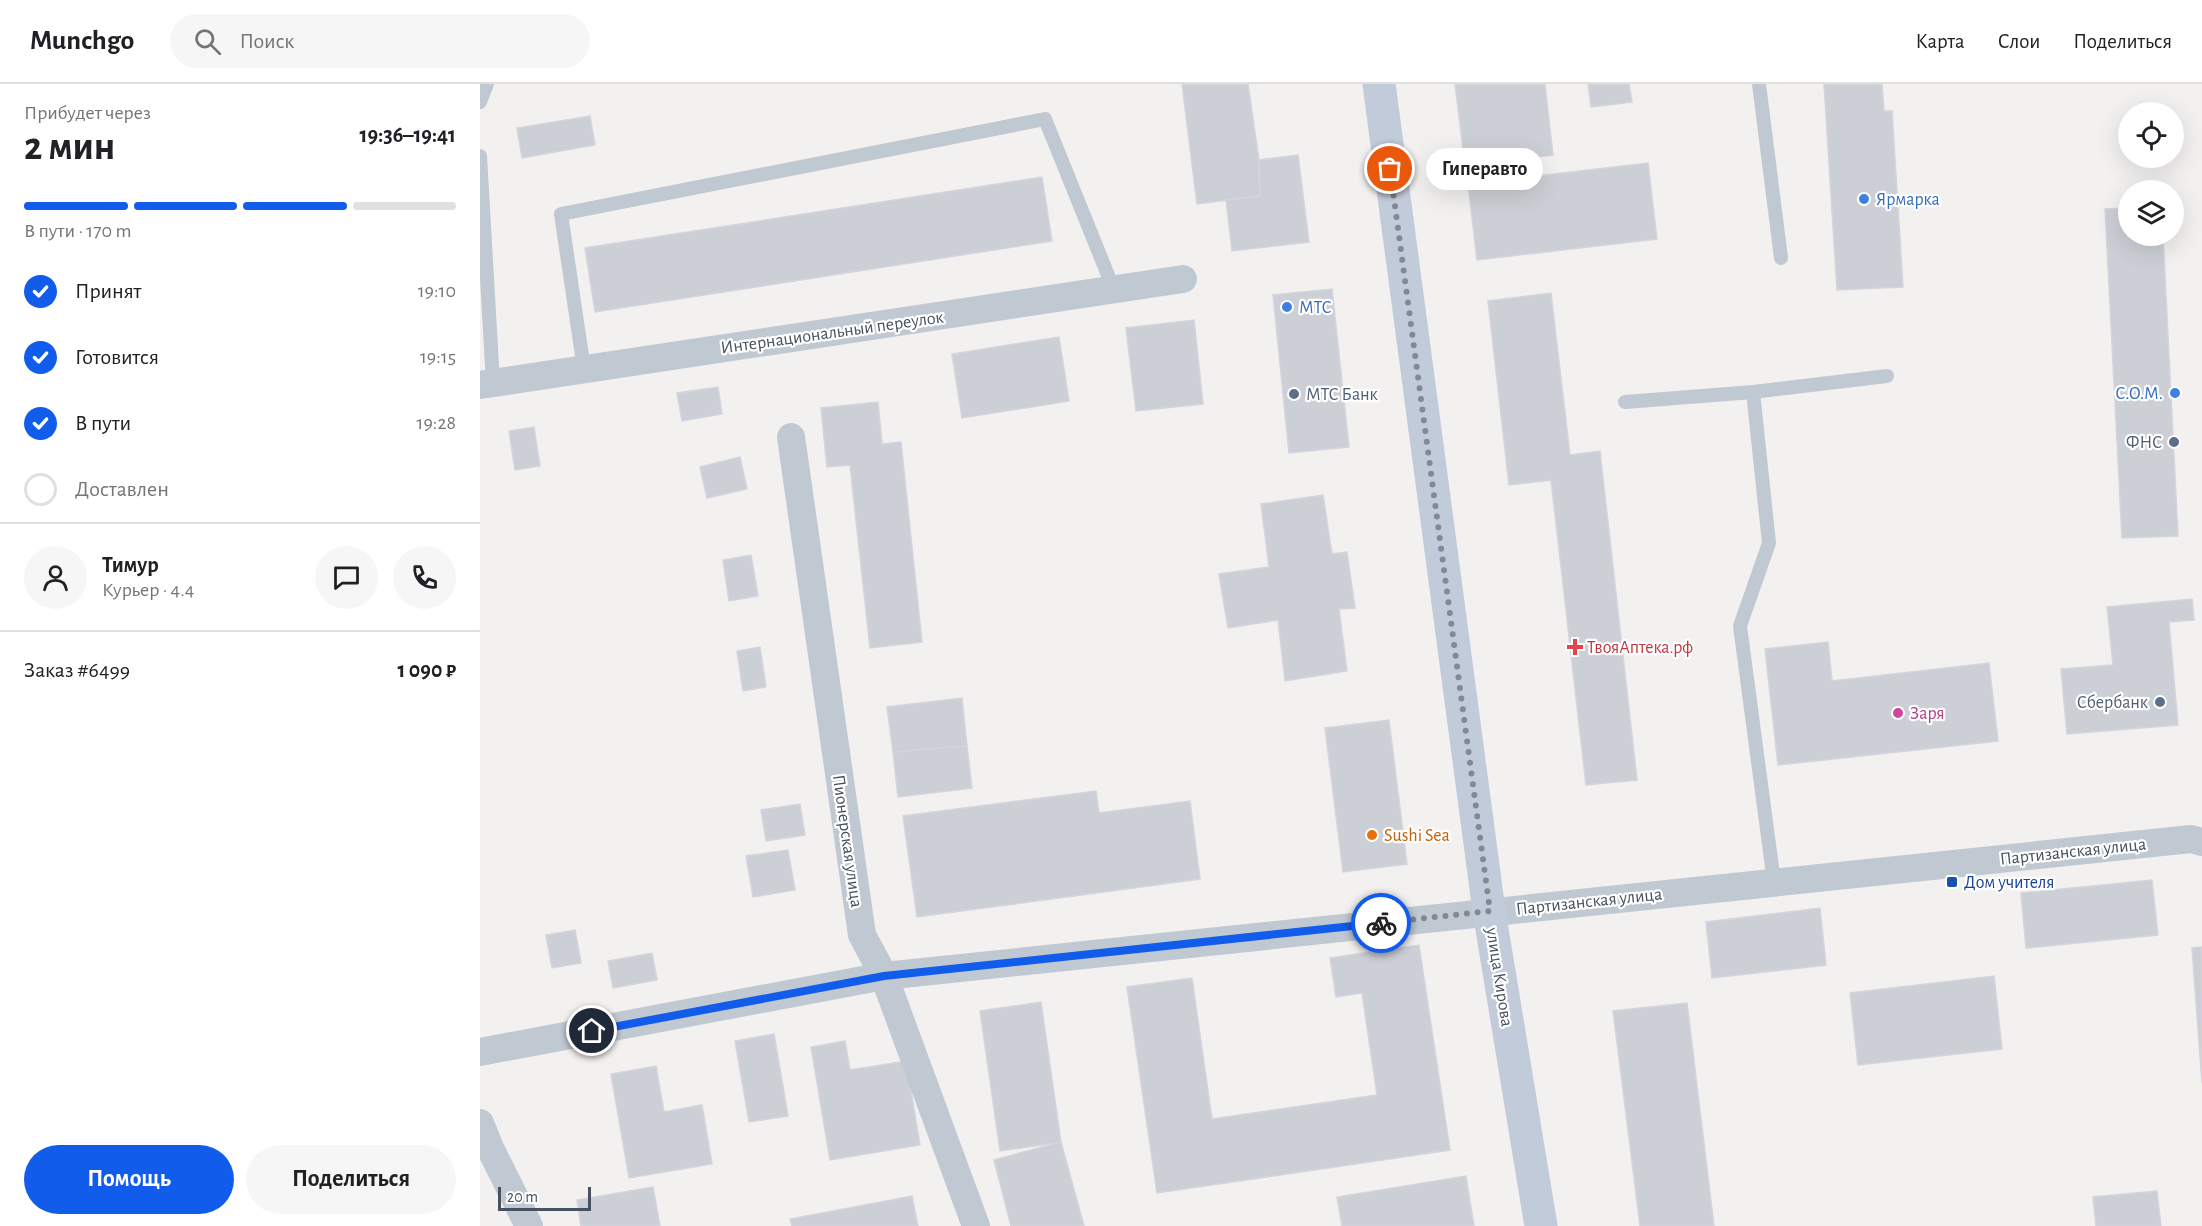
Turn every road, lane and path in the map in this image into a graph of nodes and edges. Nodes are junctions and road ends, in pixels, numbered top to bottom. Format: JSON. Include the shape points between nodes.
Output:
{"nodes":[{"id":1,"x":487,"y":84,"type":"edge"},
{"id":2,"x":1379,"y":84,"type":"edge"},
{"id":3,"x":1759,"y":84,"type":"edge"},
{"id":4,"x":480,"y":102,"type":"edge"},
{"id":5,"x":480,"y":156,"type":"edge"},
{"id":6,"x":1781,"y":258,"type":"dead end"},
{"id":7,"x":1183,"y":279,"type":"dead end"},
{"id":8,"x":1114,"y":290,"type":"junction"},
{"id":9,"x":584,"y":369,"type":"junction"},
{"id":10,"x":1887,"y":376,"type":"dead end"},
{"id":11,"x":486,"y":384,"type":"edge"},
{"id":12,"x":1753,"y":392,"type":"junction"},
{"id":13,"x":1624,"y":402,"type":"dead end"},
{"id":14,"x":790,"y":437,"type":"dead end"},
{"id":15,"x":2202,"y":842,"type":"edge"},
{"id":16,"x":1774,"y":882,"type":"junction"},
{"id":17,"x":1490,"y":911,"type":"junction"},
{"id":18,"x":884,"y":976,"type":"junction"},
{"id":19,"x":480,"y":1052,"type":"edge"},
{"id":20,"x":480,"y":1123,"type":"edge"},
{"id":21,"x":529,"y":1226,"type":"edge"},
{"id":22,"x":976,"y":1226,"type":"edge"},
{"id":23,"x":1541,"y":1226,"type":"edge"}],
"edges":[{"from":1,"to":4,"type":"lane"},
{"from":2,"to":17,"type":"main road","name":"улица Кирова"},
{"from":3,"to":6,"type":"lane"},
{"from":5,"to":11,"type":"lane"},
{"from":7,"to":8,"type":"street","name":"Интернациональный переулок"},
{"from":8,"to":9,"type":"street","name":"Интернациональный переулок"},
{"from":8,"to":9,"type":"lane","via":[[1045,119],[561,214]]},
{"from":9,"to":11,"type":"street","name":"Интернациональный переулок"},
{"from":10,"to":12,"type":"lane"},
{"from":12,"to":13,"type":"lane"},
{"from":12,"to":16,"type":"lane","via":[[1769,543],[1740,626]]},
{"from":14,"to":18,"type":"street","name":"Пионерская улица","via":[[862,935]]},
{"from":15,"to":16,"type":"street","name":"Партизанская улица","via":[[2191,839]]},
{"from":16,"to":17,"type":"street","name":"Партизанская улица"},
{"from":17,"to":18,"type":"street","name":"Партизанская улица"},
{"from":17,"to":23,"type":"main road","name":"улица Кирова"},
{"from":18,"to":19,"type":"street","name":"Партизанская улица"},
{"from":18,"to":22,"type":"street","name":"Пионерская улица"},
{"from":20,"to":21,"type":"street"}]}
